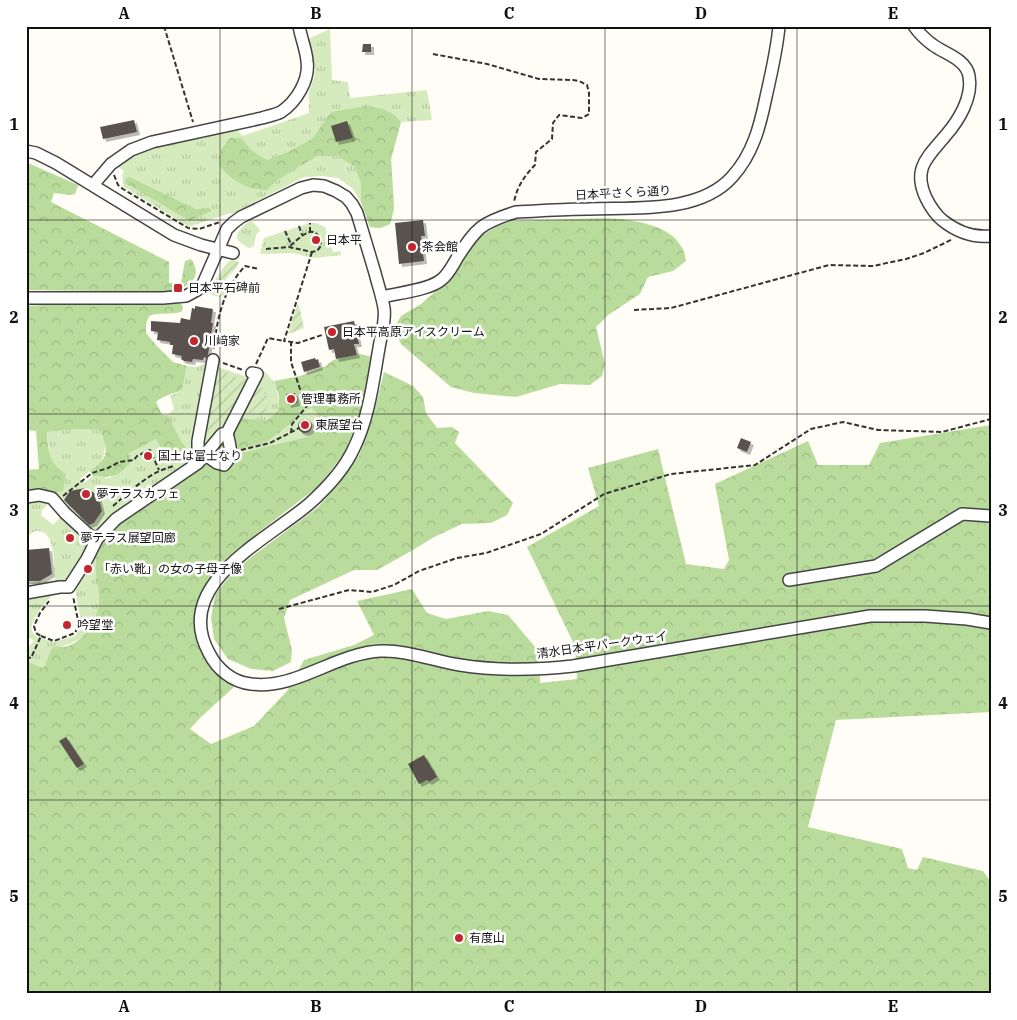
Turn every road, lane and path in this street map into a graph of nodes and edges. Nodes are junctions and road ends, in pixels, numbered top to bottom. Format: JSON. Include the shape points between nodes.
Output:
{"nodes":[{"id":1,"x":164,"y":26,"type":"edge"},
{"id":2,"x":300,"y":26,"type":"edge"},
{"id":3,"x":779,"y":26,"type":"edge"},
{"id":4,"x":914,"y":26,"type":"edge"},
{"id":5,"x":433,"y":54,"type":"dead end"},
{"id":6,"x":196,"y":132,"type":"junction"},
{"id":7,"x":26,"y":151,"type":"edge"},
{"id":8,"x":114,"y":176,"type":"dead end"},
{"id":9,"x":93,"y":185,"type":"junction"},
{"id":10,"x":514,"y":213,"type":"junction"},
{"id":11,"x":225,"y":218,"type":"dead end"},
{"id":12,"x":310,"y":223,"type":"dead end"},
{"id":13,"x":299,"y":226,"type":"dead end"},
{"id":14,"x":285,"y":231,"type":"dead end"},
{"id":15,"x":310,"y":232,"type":"junction"},
{"id":16,"x":964,"y":233,"type":"junction"},
{"id":17,"x":302,"y":235,"type":"junction"},
{"id":18,"x":991,"y":236,"type":"edge"},
{"id":19,"x":292,"y":244,"type":"junction"},
{"id":20,"x":289,"y":247,"type":"junction"},
{"id":21,"x":219,"y":250,"type":"junction"},
{"id":22,"x":266,"y":250,"type":"dead end"},
{"id":23,"x":312,"y":252,"type":"junction"},
{"id":24,"x":233,"y":254,"type":"dead end"},
{"id":25,"x":260,"y":269,"type":"dead end"},
{"id":26,"x":382,"y":297,"type":"junction"},
{"id":27,"x":26,"y":298,"type":"edge"},
{"id":28,"x":634,"y":310,"type":"dead end"},
{"id":29,"x":322,"y":335,"type":"dead end"},
{"id":30,"x":284,"y":341,"type":"junction"},
{"id":31,"x":291,"y":343,"type":"junction"},
{"id":32,"x":213,"y":360,"type":"junction"},
{"id":33,"x":252,"y":373,"type":"junction"},
{"id":34,"x":991,"y":419,"type":"edge"},
{"id":35,"x":305,"y":425,"type":"dead end"},
{"id":36,"x":227,"y":433,"type":"junction"},
{"id":37,"x":291,"y":433,"type":"junction"},
{"id":38,"x":232,"y":452,"type":"junction"},
{"id":39,"x":200,"y":454,"type":"junction"},
{"id":40,"x":26,"y":497,"type":"edge"},
{"id":41,"x":56,"y":504,"type":"junction"},
{"id":42,"x":113,"y":506,"type":"dead end"},
{"id":43,"x":991,"y":516,"type":"edge"},
{"id":44,"x":97,"y":539,"type":"junction"},
{"id":45,"x":789,"y":580,"type":"dead end"},
{"id":46,"x":69,"y":587,"type":"junction"},
{"id":47,"x":26,"y":593,"type":"edge"},
{"id":48,"x":53,"y":596,"type":"dead end"},
{"id":49,"x":279,"y":609,"type":"dead end"},
{"id":50,"x":991,"y":623,"type":"edge"},
{"id":51,"x":41,"y":636,"type":"junction"},
{"id":52,"x":26,"y":657,"type":"edge"}],
"edges":[{"from":1,"to":6,"type":"path"},
{"from":2,"to":6,"type":"street","via":[[307,73],[296,98],[287,108],[262,118]]},
{"from":3,"to":10,"type":"street","name":"日本平さくら通り","via":[[758,132],[743,164],[719,187],[693,200],[656,207]]},
{"from":4,"to":16,"type":"street","via":[[967,68],[969,76],[968,98],[960,116],[930,152],[921,171],[930,206],[938,217]]},
{"from":5,"to":10,"type":"path","via":[[487,64],[539,79],[572,80],[587,85],[589,114],[582,118],[559,115],[552,123],[552,139],[536,152],[536,165],[525,174],[515,196]]},
{"from":6,"to":9,"type":"street","via":[[131,150],[111,164]]},
{"from":7,"to":9,"type":"street","via":[[56,163]]},
{"from":8,"to":11,"type":"path","via":[[123,189],[188,228],[199,229]]},
{"from":9,"to":21,"type":"street","via":[[174,235]]},
{"from":10,"to":26,"type":"street","name":"日本平さくら通り","via":[[488,221],[479,228],[442,280],[431,286]]},
{"from":12,"to":15,"type":"path"},
{"from":13,"to":17,"type":"path"},
{"from":14,"to":19,"type":"path"},
{"from":15,"to":17,"type":"path"},
{"from":15,"to":23,"type":"path","via":[[316,232],[320,237],[321,246]]},
{"from":16,"to":18,"type":"street","via":[[976,237]]},
{"from":16,"to":28,"type":"path","via":[[924,254],[906,259],[873,266],[829,265],[671,308]]},
{"from":17,"to":19,"type":"path"},
{"from":19,"to":20,"type":"path"},
{"from":20,"to":22,"type":"path"},
{"from":20,"to":23,"type":"path"},
{"from":21,"to":24,"type":"street"},
{"from":21,"to":26,"type":"street","via":[[227,229],[240,217],[302,188],[324,186],[346,197],[357,212]]},
{"from":21,"to":27,"type":"street","via":[[203,284],[186,296]]},
{"from":23,"to":30,"type":"path"},
{"from":25,"to":32,"type":"path","via":[[245,266],[220,306]]},
{"from":26,"to":50,"type":"street","name":"清水日本平パークウェイ","via":[[384,322],[374,378],[366,418],[354,450],[336,476],[308,504],[229,565],[210,589],[201,619],[205,646],[216,666],[227,675],[248,684],[275,684],[347,657],[379,651],[462,665],[522,669],[573,666],[870,616],[925,616]]},
{"from":29,"to":31,"type":"path"},
{"from":30,"to":31,"type":"path"},
{"from":30,"to":33,"type":"path","via":[[268,338]]},
{"from":31,"to":37,"type":"path","via":[[291,362],[300,396],[307,406],[292,424]]},
{"from":32,"to":33,"type":"path"},
{"from":32,"to":39,"type":"street","via":[[198,441]]},
{"from":33,"to":36,"type":"street","via":[[256,374]]},
{"from":34,"to":49,"type":"path","via":[[942,432],[878,430],[843,422],[811,429],[756,465],[671,474],[604,494],[541,534],[419,571],[372,592],[349,590]]},
{"from":35,"to":37,"type":"path"},
{"from":36,"to":38,"type":"street"},
{"from":36,"to":39,"type":"street"},
{"from":37,"to":38,"type":"path","via":[[270,443]]},
{"from":38,"to":39,"type":"street","via":[[224,465]]},
{"from":39,"to":44,"type":"street","via":[[198,463],[121,515]]},
{"from":40,"to":41,"type":"street","via":[[52,498]]},
{"from":41,"to":42,"type":"path","via":[[92,473],[119,462],[134,460],[150,450],[159,470]]},
{"from":41,"to":44,"type":"street"},
{"from":43,"to":45,"type":"street","via":[[962,514],[876,566]]},
{"from":44,"to":46,"type":"street"},
{"from":46,"to":47,"type":"street"},
{"from":46,"to":51,"type":"path","via":[[79,625],[75,633],[54,641]]},
{"from":48,"to":51,"type":"path","via":[[34,626]]},
{"from":51,"to":52,"type":"path","via":[[31,658]]}]}
